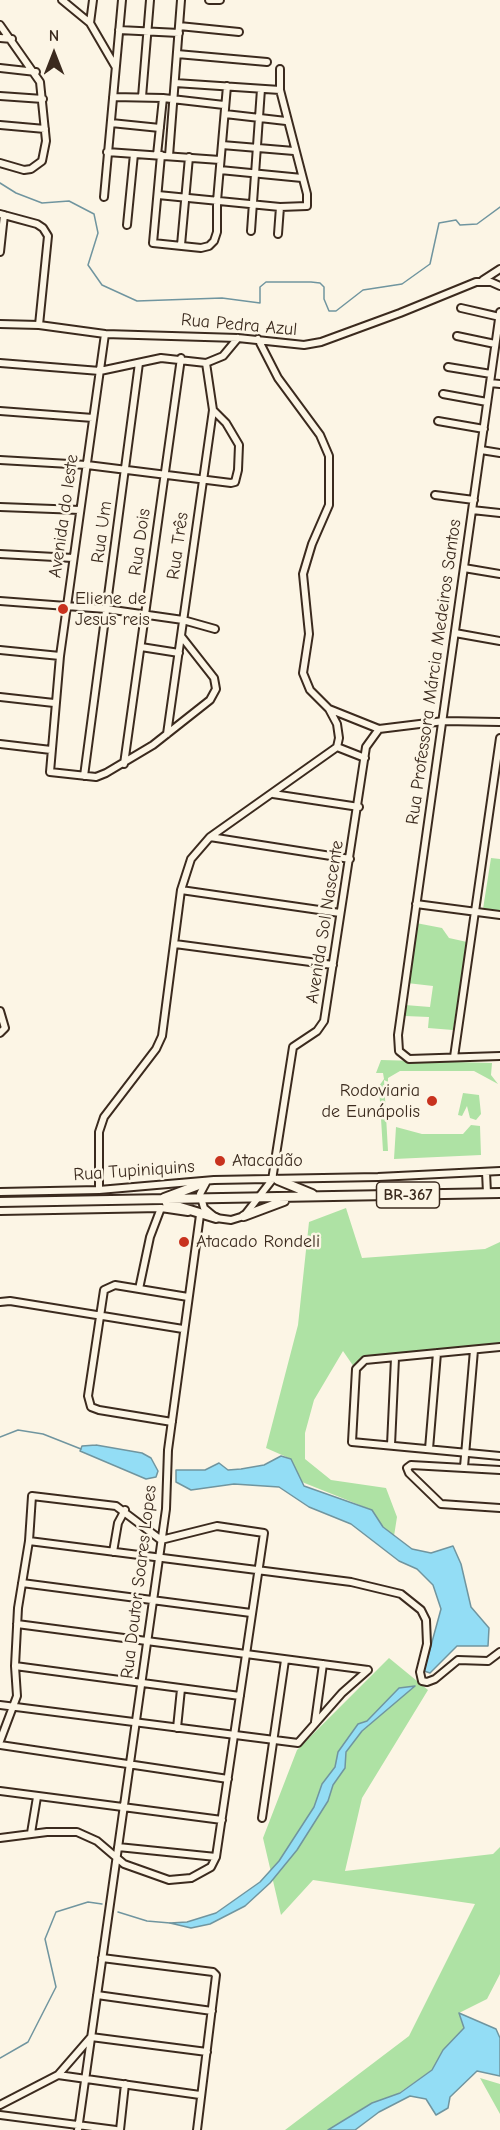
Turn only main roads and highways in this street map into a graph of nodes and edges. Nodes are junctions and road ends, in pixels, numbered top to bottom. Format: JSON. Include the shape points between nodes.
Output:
{"nodes":[{"id":1,"x":275,"y":1180,"type":"road end"},
{"id":2,"x":206,"y":1182,"type":"road end"},
{"id":3,"x":500,"y":1193,"type":"edge"},
{"id":4,"x":317,"y":1196,"type":"junction"},
{"id":5,"x":291,"y":1198,"type":"junction"},
{"id":6,"x":0,"y":1202,"type":"edge"},
{"id":7,"x":159,"y":1204,"type":"junction"},
{"id":8,"x":244,"y":1216,"type":"road end"},
{"id":9,"x":216,"y":1218,"type":"road end"}],
"edges":[{"from":1,"to":4,"type":"main road"},
{"from":2,"to":7,"type":"main road"},
{"from":3,"to":4,"type":"main road","number":"BR-367"},
{"from":4,"to":5,"type":"main road","number":"BR-367"},
{"from":5,"to":7,"type":"main road","number":"BR-367","via":[[200,1199]]},
{"from":5,"to":8,"type":"main road"},
{"from":6,"to":7,"type":"main road","number":"BR-367"},
{"from":7,"to":9,"type":"main road","via":[[185,1207]]}]}
